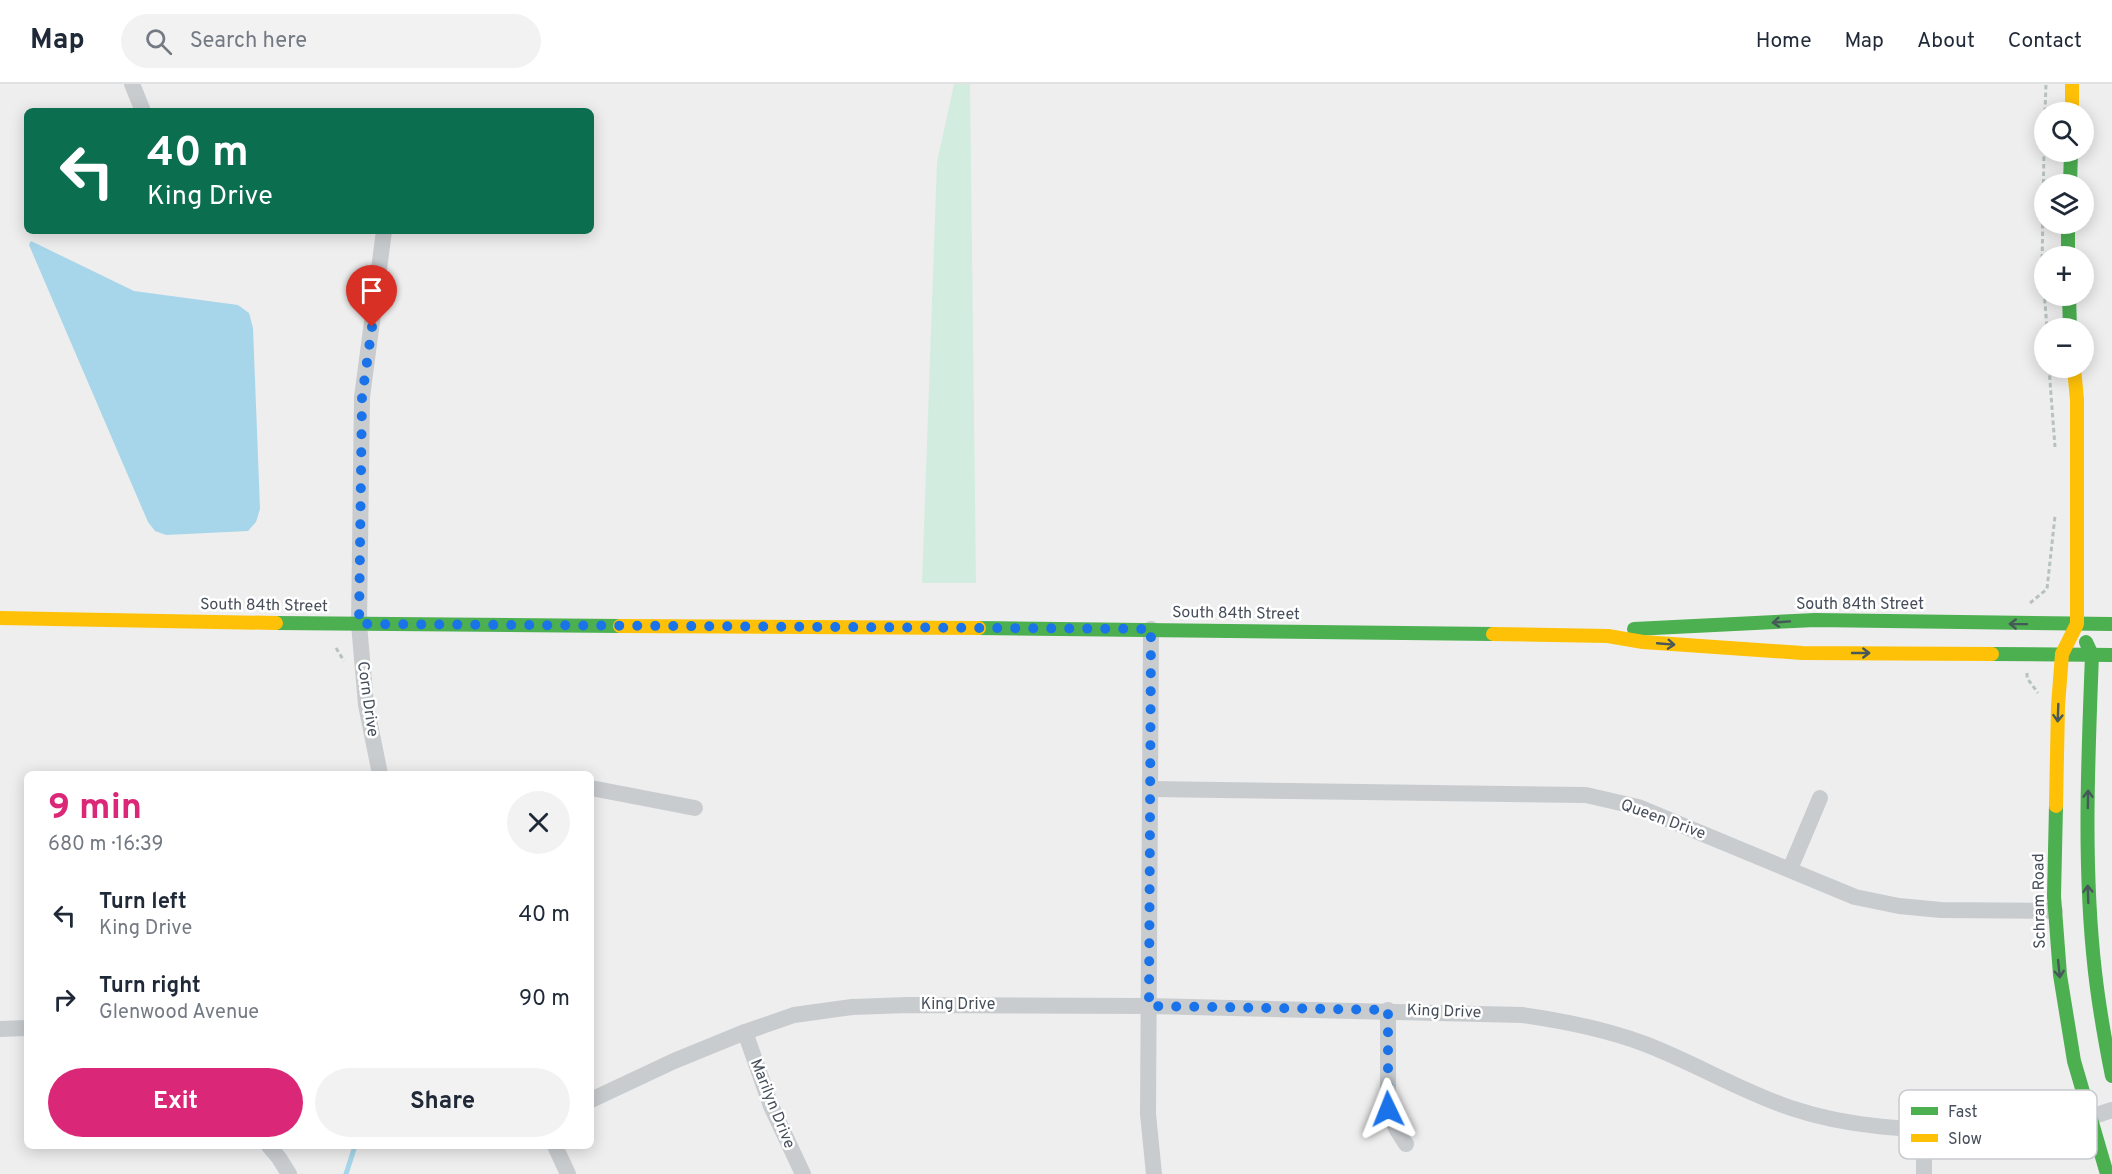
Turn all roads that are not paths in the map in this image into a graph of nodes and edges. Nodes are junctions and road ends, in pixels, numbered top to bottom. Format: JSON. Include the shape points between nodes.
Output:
{"nodes":[{"id":1,"x":132,"y":84,"type":"edge"},
{"id":2,"x":2072,"y":84,"type":"edge"},
{"id":3,"x":2072,"y":102,"type":"edge"},
{"id":4,"x":142,"y":108,"type":"edge"},
{"id":5,"x":384,"y":234,"type":"edge"},
{"id":6,"x":2075,"y":378,"type":"edge"},
{"id":7,"x":0,"y":618,"type":"edge"},
{"id":8,"x":359,"y":624,"type":"junction"},
{"id":9,"x":2077,"y":624,"type":"junction"},
{"id":10,"x":2112,"y":624,"type":"edge"},
{"id":11,"x":1151,"y":629,"type":"junction"},
{"id":12,"x":1608,"y":636,"type":"junction"},
{"id":13,"x":2062,"y":654,"type":"junction"},
{"id":14,"x":2092,"y":655,"type":"junction"},
{"id":15,"x":2112,"y":655,"type":"edge"},
{"id":16,"x":379,"y":771,"type":"edge"},
{"id":17,"x":594,"y":789,"type":"edge"},
{"id":18,"x":1151,"y":789,"type":"junction"},
{"id":19,"x":1820,"y":798,"type":"dead end"},
{"id":20,"x":695,"y":808,"type":"dead end"},
{"id":21,"x":1790,"y":869,"type":"junction"},
{"id":22,"x":2055,"y":911,"type":"junction"},
{"id":23,"x":1149,"y":1006,"type":"junction"},
{"id":24,"x":1388,"y":1010,"type":"junction"},
{"id":25,"x":24,"y":1028,"type":"edge"},
{"id":26,"x":0,"y":1029,"type":"edge"},
{"id":27,"x":745,"y":1032,"type":"junction"},
{"id":28,"x":2112,"y":1077,"type":"edge"},
{"id":29,"x":2082,"y":1090,"type":"edge"},
{"id":30,"x":594,"y":1099,"type":"edge"},
{"id":31,"x":2112,"y":1110,"type":"edge"},
{"id":32,"x":2097,"y":1115,"type":"edge"},
{"id":33,"x":1899,"y":1128,"type":"edge"},
{"id":34,"x":2097,"y":1140,"type":"edge"},
{"id":35,"x":1406,"y":1144,"type":"dead end"},
{"id":36,"x":271,"y":1149,"type":"edge"},
{"id":37,"x":556,"y":1149,"type":"edge"},
{"id":38,"x":289,"y":1174,"type":"edge"},
{"id":39,"x":568,"y":1174,"type":"edge"},
{"id":40,"x":803,"y":1174,"type":"edge"},
{"id":41,"x":1154,"y":1174,"type":"edge"},
{"id":42,"x":2107,"y":1174,"type":"edge"}],
"edges":[{"from":1,"to":4,"type":"street"},
{"from":2,"to":3,"type":"street"},
{"from":5,"to":8,"type":"street","name":"Corn Drive","via":[[362,397]]},
{"from":6,"to":9,"type":"street","name":"Schram Road"},
{"from":7,"to":8,"type":"street","name":"South 84th Street"},
{"from":8,"to":11,"type":"street","name":"South 84th Street"},
{"from":8,"to":16,"type":"street","name":"Corn Drive","via":[[366,705]]},
{"from":9,"to":10,"type":"street","name":"South 84th Street"},
{"from":9,"to":12,"type":"street","name":"South 84th Street","one_way":true,"via":[[1815,620],[1640,628]]},
{"from":9,"to":13,"type":"street","name":"Schram Road"},
{"from":9,"to":14,"type":"street","name":"Schram Road"},
{"from":11,"to":12,"type":"street","name":"South 84th Street"},
{"from":11,"to":18,"type":"street"},
{"from":12,"to":13,"type":"street","name":"South 84th Street","one_way":true,"via":[[1802,653]]},
{"from":13,"to":14,"type":"street","name":"South 84th Street"},
{"from":13,"to":22,"type":"street","name":"Schram Road","one_way":true},
{"from":14,"to":15,"type":"street","name":"South 84th Street"},
{"from":28,"to":14,"type":"street","name":"Schram Road","one_way":true,"via":[[2099,1011],[2088,915]]},
{"from":17,"to":20,"type":"street"},
{"from":18,"to":21,"type":"street","name":"Queen Drive","via":[[1586,795],[1638,807]]},
{"from":18,"to":23,"type":"street"},
{"from":19,"to":21,"type":"street"},
{"from":21,"to":22,"type":"street","name":"Queen Drive","via":[[1855,897],[1899,906]]},
{"from":22,"to":29,"type":"street","name":"Schram Road","one_way":true,"via":[[2066,1015]]},
{"from":23,"to":24,"type":"street","name":"King Drive"},
{"from":23,"to":27,"type":"street","name":"King Drive","via":[[852,1007],[794,1015]]},
{"from":23,"to":41,"type":"street","via":[[1148,1114]]},
{"from":24,"to":33,"type":"street","name":"King Drive","via":[[1522,1015],[1576,1023],[1646,1044],[1792,1108],[1853,1123]]},
{"from":24,"to":35,"type":"street","via":[[1388,1109]]},
{"from":25,"to":26,"type":"street"},
{"from":27,"to":30,"type":"street","name":"King Drive"},
{"from":27,"to":40,"type":"street","name":"Marilyn Drive","via":[[771,1106]]},
{"from":31,"to":32,"type":"street","name":"King Drive"},
{"from":34,"to":42,"type":"street","name":"Schram Road"},
{"from":36,"to":38,"type":"street"},
{"from":37,"to":39,"type":"street"}]}
